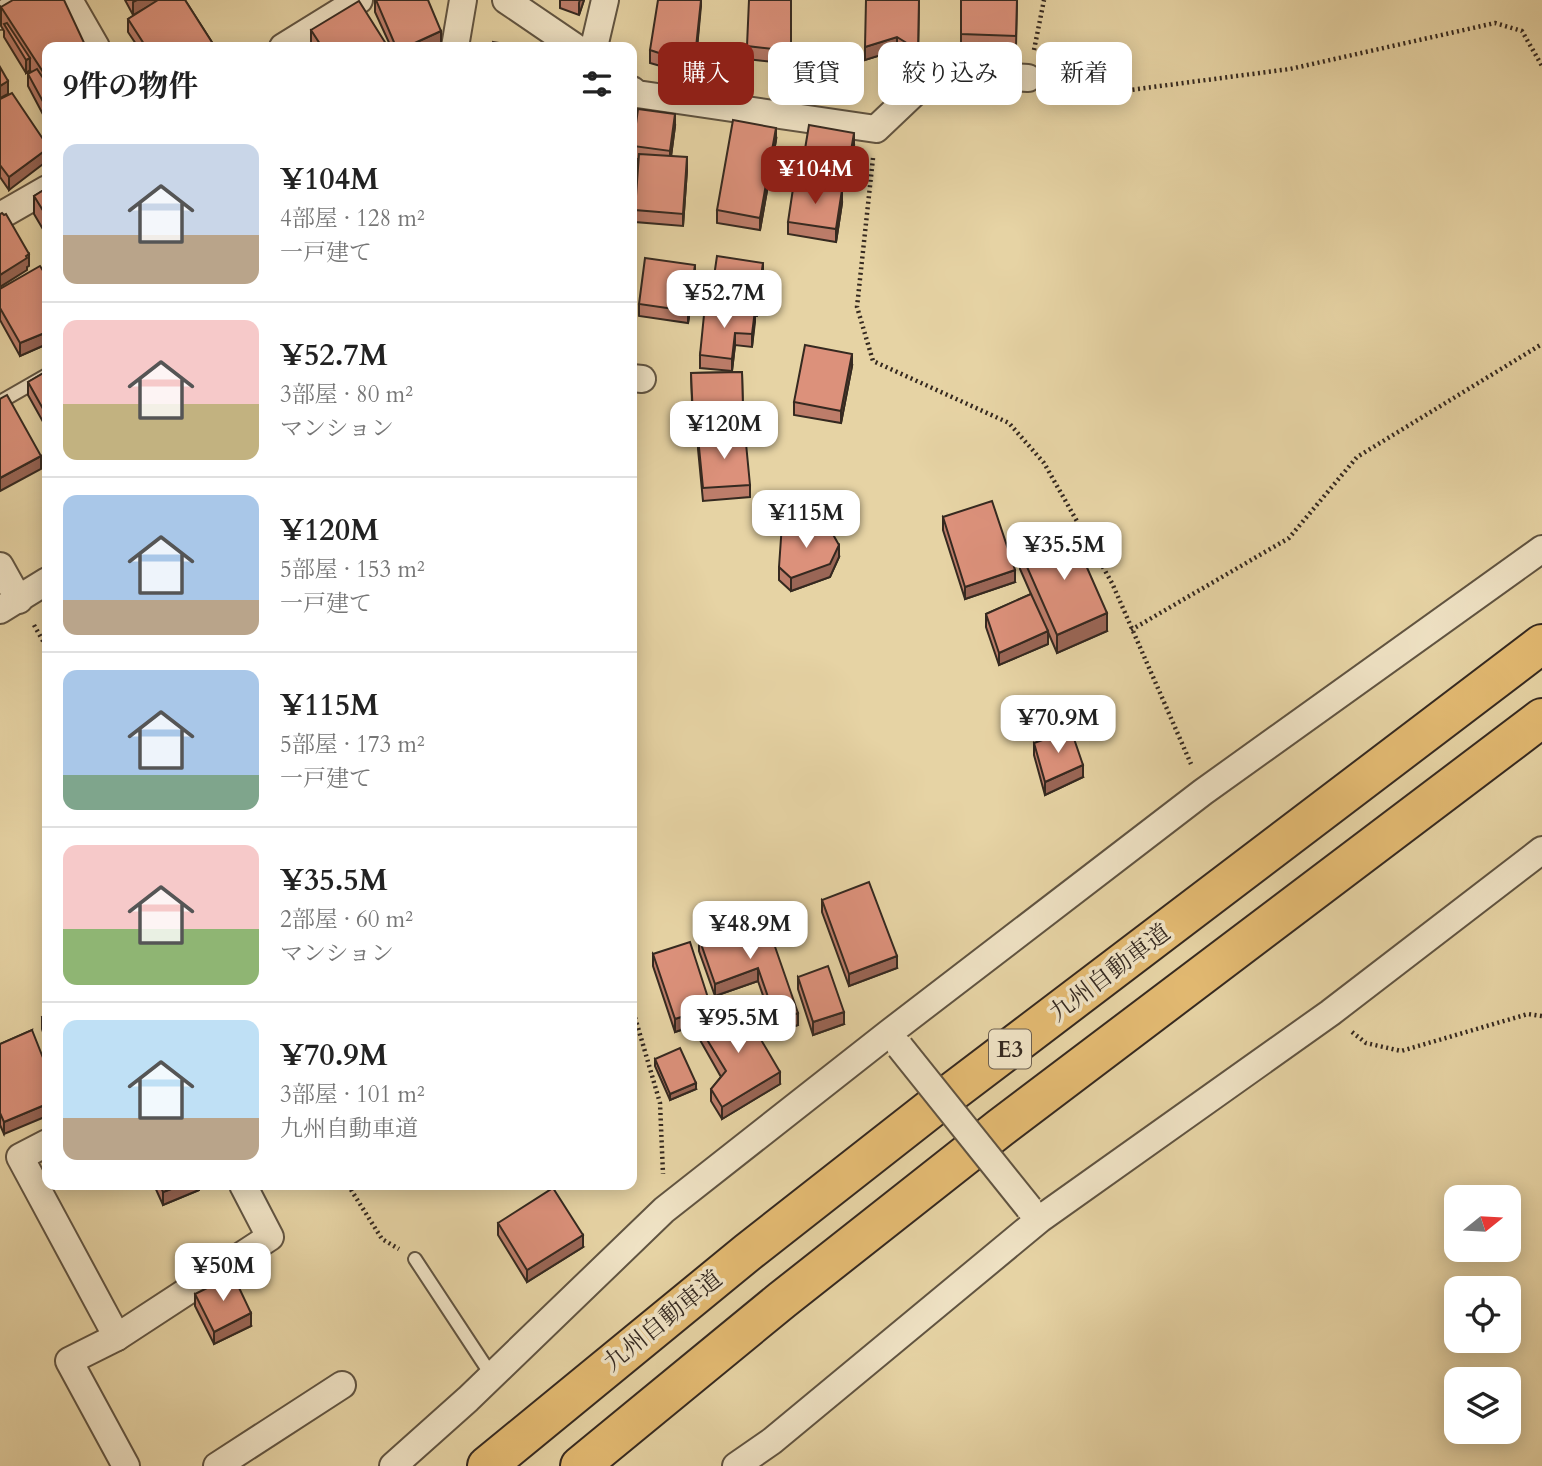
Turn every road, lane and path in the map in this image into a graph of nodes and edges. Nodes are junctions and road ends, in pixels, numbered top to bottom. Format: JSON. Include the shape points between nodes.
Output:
{"nodes":[{"id":1,"x":27,"y":0,"type":"edge"},
{"id":2,"x":69,"y":0,"type":"edge"},
{"id":3,"x":359,"y":0,"type":"edge"},
{"id":4,"x":463,"y":0,"type":"edge"},
{"id":5,"x":506,"y":0,"type":"edge"},
{"id":6,"x":605,"y":0,"type":"edge"},
{"id":7,"x":1044,"y":0,"type":"edge"},
{"id":8,"x":0,"y":16,"type":"edge"},
{"id":9,"x":93,"y":42,"type":"edge"},
{"id":10,"x":291,"y":42,"type":"edge"},
{"id":11,"x":456,"y":42,"type":"edge"},
{"id":12,"x":568,"y":42,"type":"edge"},
{"id":13,"x":594,"y":42,"type":"edge"},
{"id":14,"x":1542,"y":66,"type":"edge"},
{"id":15,"x":1028,"y":78,"type":"junction"},
{"id":16,"x":637,"y":94,"type":"edge"},
{"id":17,"x":876,"y":130,"type":"junction"},
{"id":18,"x":42,"y":192,"type":"edge"},
{"id":19,"x":0,"y":216,"type":"edge"},
{"id":20,"x":1542,"y":344,"type":"edge"},
{"id":21,"x":42,"y":378,"type":"edge"},
{"id":22,"x":0,"y":402,"type":"edge"},
{"id":23,"x":1542,"y":549,"type":"edge"},
{"id":24,"x":0,"y":566,"type":"edge"},
{"id":25,"x":42,"y":584,"type":"edge"},
{"id":26,"x":9,"y":605,"type":"edge"},
{"id":27,"x":1131,"y":630,"type":"junction"},
{"id":28,"x":1542,"y":644,"type":"edge"},
{"id":29,"x":1542,"y":718,"type":"edge"},
{"id":30,"x":1203,"y":792,"type":"junction"},
{"id":31,"x":1542,"y":850,"type":"edge"},
{"id":32,"x":1330,"y":1013,"type":"junction"},
{"id":33,"x":1542,"y":1016,"type":"edge"},
{"id":34,"x":637,"y":1024,"type":"edge"},
{"id":35,"x":895,"y":1040,"type":"junction"},
{"id":36,"x":42,"y":1146,"type":"edge"},
{"id":37,"x":246,"y":1190,"type":"edge"},
{"id":38,"x":351,"y":1190,"type":"edge"},
{"id":39,"x":664,"y":1210,"type":"junction"},
{"id":40,"x":1034,"y":1213,"type":"junction"},
{"id":41,"x":415,"y":1259,"type":"joint"},
{"id":42,"x":117,"y":1337,"type":"junction"},
{"id":43,"x":492,"y":1376,"type":"junction"},
{"id":44,"x":342,"y":1385,"type":"dead end"},
{"id":45,"x":126,"y":1466,"type":"edge"},
{"id":46,"x":217,"y":1466,"type":"edge"},
{"id":47,"x":393,"y":1466,"type":"edge"},
{"id":48,"x":486,"y":1466,"type":"edge"},
{"id":49,"x":580,"y":1466,"type":"edge"},
{"id":50,"x":736,"y":1466,"type":"edge"}],
"edges":[{"from":1,"to":8,"type":"street"},
{"from":2,"to":9,"type":"street"},
{"from":3,"to":10,"type":"street"},
{"from":4,"to":11,"type":"street"},
{"from":5,"to":12,"type":"street"},
{"from":6,"to":13,"type":"street"},
{"from":7,"to":15,"type":"path"},
{"from":14,"to":15,"type":"path","via":[[1522,31],[1495,23],[1290,69],[1092,96]]},
{"from":15,"to":17,"type":"street","via":[[936,73]]},
{"from":16,"to":17,"type":"street"},
{"from":17,"to":27,"type":"path","via":[[857,307],[873,361],[1009,423],[1044,463],[1112,583]]},
{"from":18,"to":19,"type":"street"},
{"from":20,"to":27,"type":"path","via":[[1357,457],[1289,538]]},
{"from":21,"to":22,"type":"lane"},
{"from":23,"to":30,"type":"street"},
{"from":24,"to":26,"type":"street"},
{"from":25,"to":26,"type":"street"},
{"from":27,"to":30,"type":"path"},
{"from":28,"to":48,"type":"highway","name":"九州自動車道","number":"E3","via":[[889,1142]]},
{"from":29,"to":49,"type":"highway","number":"E3","via":[[989,1136]]},
{"from":30,"to":35,"type":"street"},
{"from":31,"to":32,"type":"street"},
{"from":32,"to":33,"type":"path","via":[[1366,1043],[1401,1051],[1528,1014]]},
{"from":32,"to":40,"type":"street"},
{"from":34,"to":39,"type":"path","via":[[660,1102]]},
{"from":35,"to":39,"type":"street"},
{"from":35,"to":40,"type":"street","bridge":true},
{"from":36,"to":42,"type":"street","via":[[20,1157]]},
{"from":37,"to":42,"type":"street","via":[[270,1237]]},
{"from":38,"to":41,"type":"path","via":[[382,1239]]},
{"from":39,"to":43,"type":"street"},
{"from":40,"to":50,"type":"street","via":[[772,1441]]},
{"from":41,"to":43,"type":"lane"},
{"from":42,"to":45,"type":"street","via":[[69,1361]]},
{"from":43,"to":47,"type":"street"},
{"from":44,"to":46,"type":"street"}]}
